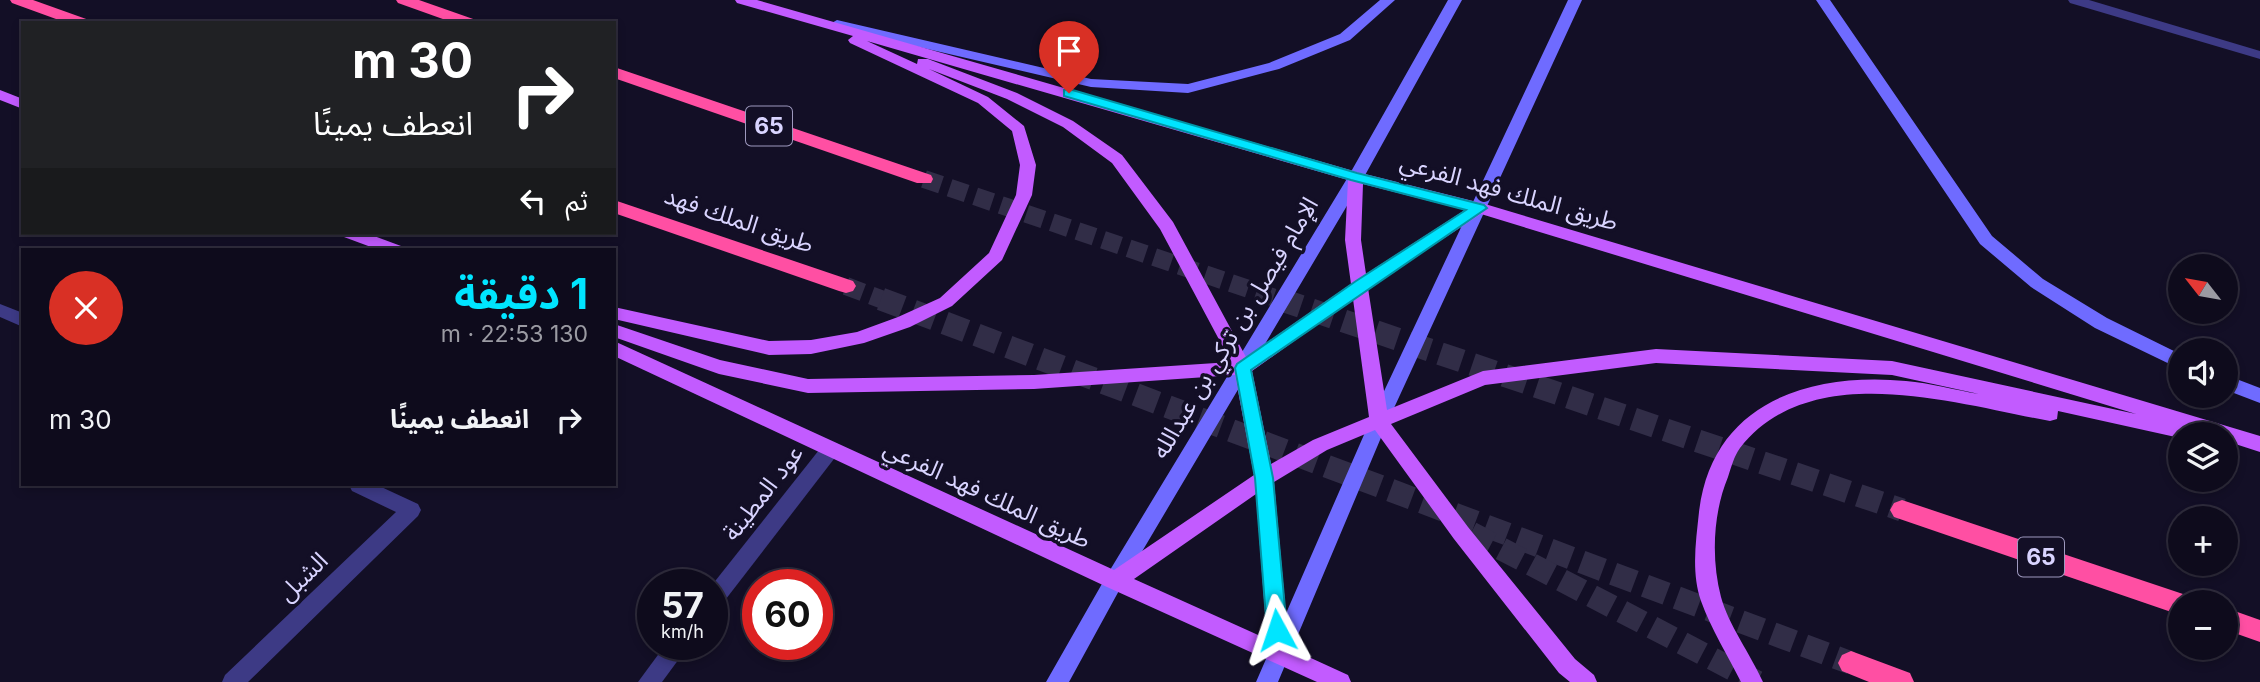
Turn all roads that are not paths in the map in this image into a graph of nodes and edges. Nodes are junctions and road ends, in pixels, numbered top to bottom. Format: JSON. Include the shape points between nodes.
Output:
{"nodes":[{"id":1,"x":18,"y":0,"type":"edge"},
{"id":2,"x":404,"y":0,"type":"edge"},
{"id":3,"x":742,"y":0,"type":"edge"},
{"id":4,"x":1388,"y":0,"type":"edge"},
{"id":5,"x":1455,"y":0,"type":"edge"},
{"id":6,"x":1574,"y":0,"type":"edge"},
{"id":7,"x":1822,"y":0,"type":"edge"},
{"id":8,"x":2075,"y":0,"type":"edge"},
{"id":9,"x":808,"y":17,"type":"junction"},
{"id":10,"x":77,"y":21,"type":"edge"},
{"id":11,"x":464,"y":21,"type":"edge"},
{"id":12,"x":2260,"y":55,"type":"edge"},
{"id":13,"x":616,"y":73,"type":"edge"},
{"id":14,"x":0,"y":95,"type":"edge"},
{"id":15,"x":21,"y":103,"type":"edge"},
{"id":16,"x":1356,"y":177,"type":"junction"},
{"id":17,"x":924,"y":179,"type":"tunnel mouth"},
{"id":18,"x":616,"y":207,"type":"edge"},
{"id":19,"x":1479,"y":208,"type":"junction"},
{"id":20,"x":356,"y":235,"type":"edge"},
{"id":21,"x":390,"y":248,"type":"edge"},
{"id":22,"x":1361,"y":285,"type":"junction"},
{"id":23,"x":846,"y":286,"type":"tunnel mouth"},
{"id":24,"x":0,"y":310,"type":"edge"},
{"id":25,"x":616,"y":313,"type":"edge"},
{"id":26,"x":21,"y":320,"type":"edge"},
{"id":27,"x":616,"y":331,"type":"edge"},
{"id":28,"x":616,"y":349,"type":"edge"},
{"id":29,"x":2168,"y":356,"type":"edge"},
{"id":30,"x":1243,"y":368,"type":"junction"},
{"id":31,"x":2238,"y":387,"type":"edge"},
{"id":32,"x":2260,"y":396,"type":"edge"},
{"id":33,"x":1379,"y":421,"type":"junction"},
{"id":34,"x":2168,"y":428,"type":"edge"},
{"id":35,"x":2168,"y":435,"type":"edge"},
{"id":36,"x":2238,"y":444,"type":"edge"},
{"id":37,"x":2260,"y":447,"type":"edge"},
{"id":38,"x":830,"y":450,"type":"junction"},
{"id":39,"x":1264,"y":478,"type":"junction"},
{"id":40,"x":361,"y":486,"type":"edge"},
{"id":41,"x":1902,"y":510,"type":"tunnel mouth"},
{"id":42,"x":728,"y":581,"type":"edge"},
{"id":43,"x":1114,"y":581,"type":"junction"},
{"id":44,"x":2168,"y":600,"type":"edge"},
{"id":45,"x":2238,"y":623,"type":"edge"},
{"id":46,"x":2260,"y":631,"type":"edge"},
{"id":47,"x":1279,"y":655,"type":"junction"},
{"id":48,"x":666,"y":660,"type":"edge"},
{"id":49,"x":1851,"y":663,"type":"tunnel mouth"},
{"id":50,"x":233,"y":682,"type":"edge"},
{"id":51,"x":649,"y":682,"type":"edge"},
{"id":52,"x":1057,"y":682,"type":"edge"},
{"id":53,"x":1267,"y":682,"type":"edge"},
{"id":54,"x":1339,"y":682,"type":"edge"},
{"id":55,"x":1586,"y":682,"type":"edge"},
{"id":56,"x":1752,"y":682,"type":"edge"},
{"id":57,"x":1901,"y":682,"type":"edge"}],
"edges":[{"from":1,"to":10,"type":"highway"},
{"from":2,"to":11,"type":"highway"},
{"from":3,"to":9,"type":"main road","name":"طريق الملك فهد الفرعي"},
{"from":4,"to":9,"type":"main road","via":[[1345,37],[1274,66],[1188,89],[1091,83]]},
{"from":5,"to":16,"type":"main road","name":"الإمام فيصل بن تركي بن عبدالله"},
{"from":6,"to":19,"type":"main road"},
{"from":7,"to":29,"type":"main road","via":[[1986,240],[2037,283]]},
{"from":8,"to":12,"type":"street"},
{"from":9,"to":16,"type":"main road","name":"طريق الملك فهد الفرعي"},
{"from":9,"to":25,"type":"main road","via":[[983,100],[1019,129],[1028,166],[1024,195],[996,256],[946,302],[858,338],[811,348],[769,348]]},
{"from":9,"to":30,"type":"main road","via":[[1012,96],[1068,124],[1117,159],[1167,226]]},
{"from":13,"to":17,"type":"highway","number":"65"},
{"from":14,"to":15,"type":"main road"},
{"from":16,"to":19,"type":"main road","name":"طريق الملك فهد الفرعي"},
{"from":16,"to":22,"type":"main road","via":[[1353,240]]},
{"from":16,"to":30,"type":"main road","name":"الإمام فيصل بن تركي بن عبدالله"},
{"from":18,"to":23,"type":"highway","name":"طريق الملك فهد"},
{"from":19,"to":22,"type":"main road"},
{"from":19,"to":33,"type":"main road"},
{"from":19,"to":37,"type":"main road","name":"طريق الملك فهد الفرعي"},
{"from":20,"to":21,"type":"main road"},
{"from":22,"to":30,"type":"main road"},
{"from":22,"to":33,"type":"main road"},
{"from":24,"to":26,"type":"street"},
{"from":27,"to":30,"type":"main road","via":[[719,367],[808,386],[1034,382]]},
{"from":28,"to":38,"type":"main road","name":"طريق الملك فهد الفرعي"},
{"from":30,"to":39,"type":"main road"},
{"from":30,"to":43,"type":"main road","name":"الإمام فيصل بن تركي بن عبدالله"},
{"from":31,"to":32,"type":"main road"},
{"from":33,"to":34,"type":"main road","via":[[1483,378],[1656,356],[1892,368]]},
{"from":33,"to":39,"type":"main road","via":[[1320,445]]},
{"from":33,"to":47,"type":"main road"},
{"from":33,"to":55,"type":"main road","via":[[1494,574],[1567,666]]},
{"from":35,"to":56,"type":"main road","via":[[1906,388],[1834,388],[1790,399],[1753,423],[1731,445],[1711,494],[1704,560],[1711,600]]},
{"from":36,"to":37,"type":"main road"},
{"from":38,"to":42,"type":"street","name":"عود المطينة"},
{"from":38,"to":43,"type":"main road","name":"طريق الملك فهد الفرعي"},
{"from":39,"to":43,"type":"main road"},
{"from":39,"to":47,"type":"main road"},
{"from":40,"to":50,"type":"street","name":"الشبل","via":[[411,510]]},
{"from":41,"to":44,"type":"highway","number":"65"},
{"from":43,"to":47,"type":"main road","name":"طريق الملك فهد الفرعي"},
{"from":43,"to":52,"type":"main road","name":"الإمام فيصل بن تركي بن عبدالله"},
{"from":45,"to":46,"type":"highway"},
{"from":47,"to":53,"type":"main road"},
{"from":47,"to":54,"type":"main road","name":"طريق الملك فهد الفرعي"},
{"from":48,"to":51,"type":"street"},
{"from":49,"to":57,"type":"highway"}]}
